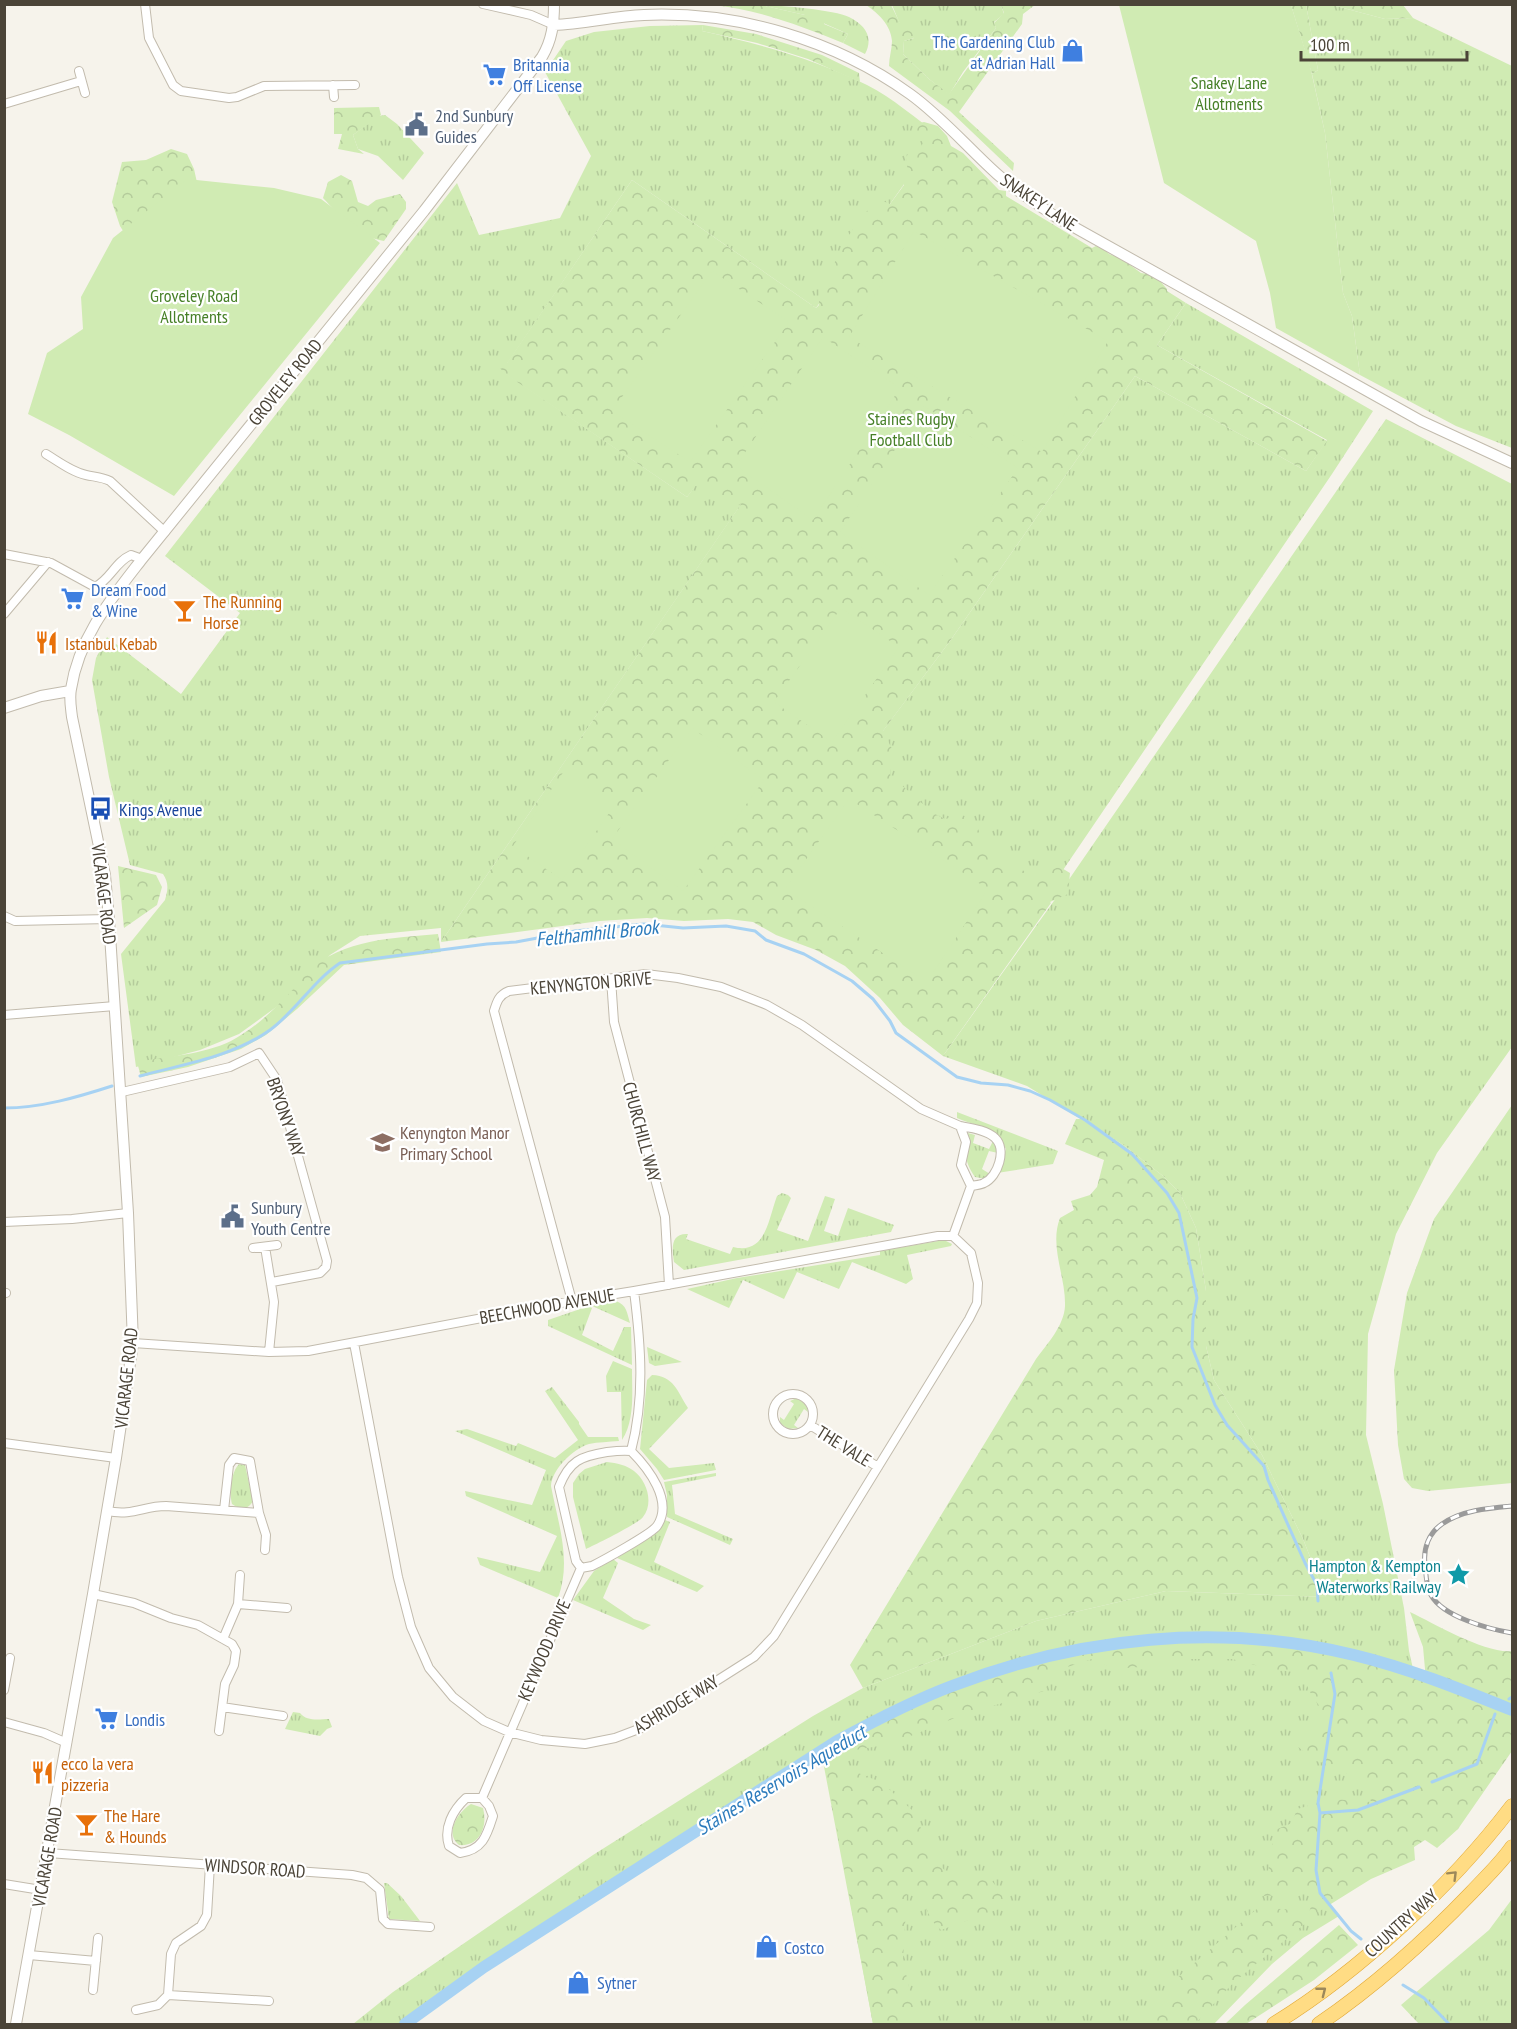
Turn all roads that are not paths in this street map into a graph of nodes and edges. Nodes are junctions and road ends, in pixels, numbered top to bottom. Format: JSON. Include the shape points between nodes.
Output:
{"nodes":[{"id":1,"x":145,"y":4,"type":"edge"},
{"id":2,"x":483,"y":4,"type":"edge"},
{"id":3,"x":554,"y":4,"type":"edge"},
{"id":4,"x":554,"y":25,"type":"junction"},
{"id":5,"x":79,"y":71,"type":"dead end"},
{"id":6,"x":81,"y":81,"type":"junction"},
{"id":7,"x":333,"y":85,"type":"junction"},
{"id":8,"x":355,"y":85,"type":"dead end"},
{"id":9,"x":85,"y":93,"type":"dead end"},
{"id":10,"x":333,"y":97,"type":"dead end"},
{"id":11,"x":4,"y":104,"type":"edge"},
{"id":12,"x":46,"y":454,"type":"dead end"},
{"id":13,"x":1512,"y":463,"type":"edge"},
{"id":14,"x":165,"y":532,"type":"junction"},
{"id":15,"x":4,"y":554,"type":"edge"},
{"id":16,"x":142,"y":559,"type":"junction"},
{"id":17,"x":48,"y":562,"type":"junction"},
{"id":18,"x":4,"y":614,"type":"edge"},
{"id":19,"x":70,"y":691,"type":"junction"},
{"id":20,"x":4,"y":708,"type":"edge"},
{"id":21,"x":4,"y":916,"type":"edge"},
{"id":22,"x":109,"y":919,"type":"junction"},
{"id":23,"x":611,"y":979,"type":"junction"},
{"id":24,"x":115,"y":1006,"type":"junction"},
{"id":25,"x":4,"y":1015,"type":"edge"},
{"id":26,"x":122,"y":1092,"type":"junction"},
{"id":27,"x":960,"y":1125,"type":"junction"},
{"id":28,"x":971,"y":1186,"type":"junction"},
{"id":29,"x":128,"y":1213,"type":"junction"},
{"id":30,"x":4,"y":1222,"type":"edge"},
{"id":31,"x":955,"y":1238,"type":"junction"},
{"id":32,"x":277,"y":1245,"type":"dead end"},
{"id":33,"x":265,"y":1246,"type":"junction"},
{"id":34,"x":253,"y":1248,"type":"dead end"},
{"id":35,"x":272,"y":1282,"type":"junction"},
{"id":36,"x":669,"y":1285,"type":"junction"},
{"id":37,"x":634,"y":1291,"type":"junction"},
{"id":38,"x":572,"y":1300,"type":"junction"},
{"id":39,"x":133,"y":1343,"type":"junction"},
{"id":40,"x":354,"y":1343,"type":"junction"},
{"id":41,"x":269,"y":1352,"type":"junction"},
{"id":42,"x":810,"y":1425,"type":"junction"},
{"id":43,"x":4,"y":1443,"type":"edge"},
{"id":44,"x":631,"y":1451,"type":"junction"},
{"id":45,"x":116,"y":1458,"type":"junction"},
{"id":46,"x":878,"y":1467,"type":"junction"},
{"id":47,"x":224,"y":1510,"type":"junction"},
{"id":48,"x":107,"y":1511,"type":"junction"},
{"id":49,"x":259,"y":1513,"type":"junction"},
{"id":50,"x":265,"y":1550,"type":"dead end"},
{"id":51,"x":581,"y":1568,"type":"junction"},
{"id":52,"x":240,"y":1575,"type":"dead end"},
{"id":53,"x":93,"y":1594,"type":"junction"},
{"id":54,"x":238,"y":1604,"type":"junction"},
{"id":55,"x":287,"y":1608,"type":"dead end"},
{"id":56,"x":223,"y":1639,"type":"junction"},
{"id":57,"x":10,"y":1658,"type":"dead end"},
{"id":58,"x":4,"y":1690,"type":"edge"},
{"id":59,"x":222,"y":1707,"type":"junction"},
{"id":60,"x":283,"y":1716,"type":"dead end"},
{"id":61,"x":4,"y":1722,"type":"edge"},
{"id":62,"x":219,"y":1731,"type":"dead end"},
{"id":63,"x":509,"y":1732,"type":"junction"},
{"id":64,"x":67,"y":1743,"type":"junction"},
{"id":65,"x":482,"y":1798,"type":"junction"},
{"id":66,"x":1512,"y":1806,"type":"edge"},
{"id":67,"x":1512,"y":1847,"type":"edge"},
{"id":68,"x":48,"y":1853,"type":"junction"},
{"id":69,"x":210,"y":1865,"type":"junction"},
{"id":70,"x":4,"y":1884,"type":"edge"},
{"id":71,"x":41,"y":1890,"type":"junction"},
{"id":72,"x":430,"y":1927,"type":"dead end"},
{"id":73,"x":98,"y":1938,"type":"dead end"},
{"id":74,"x":29,"y":1955,"type":"junction"},
{"id":75,"x":96,"y":1961,"type":"junction"},
{"id":76,"x":93,"y":1990,"type":"dead end"},
{"id":77,"x":168,"y":1995,"type":"junction"},
{"id":78,"x":269,"y":2001,"type":"dead end"},
{"id":79,"x":136,"y":2010,"type":"dead end"},
{"id":80,"x":16,"y":2025,"type":"edge"},
{"id":81,"x":1274,"y":2025,"type":"edge"},
{"id":82,"x":1319,"y":2025,"type":"edge"}],
"edges":[{"from":1,"to":7,"type":"street","via":[[149,38],[173,85],[181,91],[230,98],[264,86]]},
{"from":2,"to":4,"type":"street","via":[[531,15]]},
{"from":3,"to":4,"type":"street","name":"GROVELEY ROAD"},
{"from":4,"to":13,"type":"street","name":"SNAKEY LANE","via":[[645,15],[719,19],[764,27],[853,60],[910,95],[998,175],[1056,217],[1421,421]]},
{"from":4,"to":14,"type":"street","name":"GROVELEY ROAD","via":[[542,57],[469,154]]},
{"from":5,"to":6,"type":"street"},
{"from":6,"to":9,"type":"street"},
{"from":6,"to":11,"type":"street"},
{"from":7,"to":8,"type":"street"},
{"from":7,"to":10,"type":"street"},
{"from":12,"to":14,"type":"street","via":[[73,470],[110,481]]},
{"from":14,"to":16,"type":"street","name":"GROVELEY ROAD"},
{"from":15,"to":17,"type":"street"},
{"from":16,"to":17,"type":"street","via":[[131,555],[123,559],[104,583],[95,587]]},
{"from":16,"to":19,"type":"street","name":"GROVELEY ROAD","via":[[98,617],[77,663]]},
{"from":17,"to":18,"type":"street"},
{"from":19,"to":20,"type":"street"},
{"from":19,"to":22,"type":"street","name":"VICARAGE ROAD","via":[[105,875]]},
{"from":21,"to":22,"type":"street","via":[[15,921]]},
{"from":22,"to":24,"type":"street","name":"VICARAGE ROAD"},
{"from":23,"to":27,"type":"street","name":"KENYNGTON DRIVE","via":[[646,974],[678,978],[721,987],[767,1005],[802,1025],[921,1110]]},
{"from":23,"to":36,"type":"street","name":"CHURCHILL WAY","via":[[614,1022],[665,1217]]},
{"from":23,"to":38,"type":"street","name":"KENYNGTON DRIVE","via":[[508,991],[501,994],[494,1011]]},
{"from":24,"to":25,"type":"street"},
{"from":24,"to":26,"type":"street","name":"VICARAGE ROAD"},
{"from":26,"to":29,"type":"street","name":"VICARAGE ROAD"},
{"from":26,"to":35,"type":"street","name":"BRYONY WAY","via":[[230,1067],[259,1053],[277,1080],[327,1261],[320,1273]]},
{"from":27,"to":28,"type":"street","via":[[966,1142],[961,1165]]},
{"from":27,"to":28,"type":"street","name":"KENYNGTON DRIVE","via":[[995,1137],[1000,1146],[993,1175],[986,1183]]},
{"from":28,"to":31,"type":"street"},
{"from":29,"to":30,"type":"street"},
{"from":29,"to":39,"type":"street","name":"VICARAGE ROAD"},
{"from":31,"to":36,"type":"street","name":"BEECHWOOD AVENUE","via":[[927,1238]]},
{"from":31,"to":46,"type":"street","name":"ASHRIDGE WAY","via":[[971,1252],[978,1283],[977,1303]]},
{"from":32,"to":33,"type":"street"},
{"from":33,"to":34,"type":"street"},
{"from":33,"to":35,"type":"street"},
{"from":35,"to":41,"type":"street"},
{"from":36,"to":37,"type":"street","name":"BEECHWOOD AVENUE"},
{"from":37,"to":38,"type":"street","name":"BEECHWOOD AVENUE"},
{"from":37,"to":44,"type":"street","via":[[641,1396]]},
{"from":38,"to":40,"type":"street","name":"BEECHWOOD AVENUE"},
{"from":39,"to":41,"type":"street","name":"BEECHWOOD AVENUE"},
{"from":39,"to":45,"type":"street","name":"VICARAGE ROAD"},
{"from":40,"to":41,"type":"street","name":"BEECHWOOD AVENUE","via":[[308,1351]]},
{"from":40,"to":63,"type":"street","name":"ASHRIDGE WAY","via":[[411,1627],[429,1668],[453,1697],[484,1721]]},
{"from":42,"to":42,"type":"street","name":"THE VALE","via":[[812,1407],[804,1398],[791,1395],[776,1405],[776,1424],[785,1433],[798,1434]]},
{"from":42,"to":46,"type":"street","name":"THE VALE"},
{"from":43,"to":45,"type":"street"},
{"from":44,"to":51,"type":"street","via":[[585,1456],[564,1475],[559,1487]]},
{"from":44,"to":51,"type":"street","via":[[654,1478],[661,1498],[656,1527],[592,1566]]},
{"from":45,"to":48,"type":"street","name":"VICARAGE ROAD"},
{"from":46,"to":63,"type":"street","name":"ASHRIDGE WAY","via":[[774,1636],[754,1657],[644,1727],[615,1738],[585,1744]]},
{"from":47,"to":48,"type":"street","via":[[157,1506],[124,1514]]},
{"from":47,"to":49,"type":"street"},
{"from":47,"to":49,"type":"street","via":[[229,1465],[234,1458],[250,1461]]},
{"from":48,"to":53,"type":"street","name":"VICARAGE ROAD"},
{"from":49,"to":50,"type":"street","via":[[266,1535]]},
{"from":51,"to":63,"type":"street","name":"KEYWOOD DRIVE"},
{"from":52,"to":54,"type":"street"},
{"from":53,"to":56,"type":"street","via":[[198,1625]]},
{"from":53,"to":64,"type":"street","name":"VICARAGE ROAD"},
{"from":54,"to":55,"type":"street"},
{"from":54,"to":56,"type":"street"},
{"from":56,"to":59,"type":"street","via":[[236,1651]]},
{"from":57,"to":58,"type":"street"},
{"from":59,"to":60,"type":"street"},
{"from":59,"to":62,"type":"street"},
{"from":61,"to":64,"type":"street"},
{"from":63,"to":65,"type":"street","name":"KEYWOOD DRIVE"},
{"from":64,"to":68,"type":"street","name":"VICARAGE ROAD"},
{"from":65,"to":65,"type":"street","via":[[466,1798],[452,1816],[446,1838],[449,1846],[460,1853],[477,1849],[487,1835],[493,1816]]},
{"from":81,"to":66,"type":"highway","name":"COUNTRY WAY","one_way":true,"via":[[1380,1944],[1454,1875]]},
{"from":67,"to":82,"type":"highway","name":"COUNTRY WAY","via":[[1400,1962]]},
{"from":68,"to":69,"type":"street","name":"WINDSOR ROAD"},
{"from":68,"to":71,"type":"street","name":"VICARAGE ROAD"},
{"from":69,"to":72,"type":"street","name":"WINDSOR ROAD","via":[[366,1878],[380,1890],[383,1919],[388,1924]]},
{"from":69,"to":77,"type":"street","via":[[207,1915],[201,1926],[176,1943],[171,1954]]},
{"from":70,"to":71,"type":"street"},
{"from":71,"to":74,"type":"street","name":"VICARAGE ROAD"},
{"from":73,"to":75,"type":"street"},
{"from":74,"to":75,"type":"street"},
{"from":74,"to":80,"type":"street","name":"VICARAGE ROAD"},
{"from":75,"to":76,"type":"street"},
{"from":77,"to":78,"type":"street"},
{"from":77,"to":79,"type":"street","via":[[158,2005]]}]}
